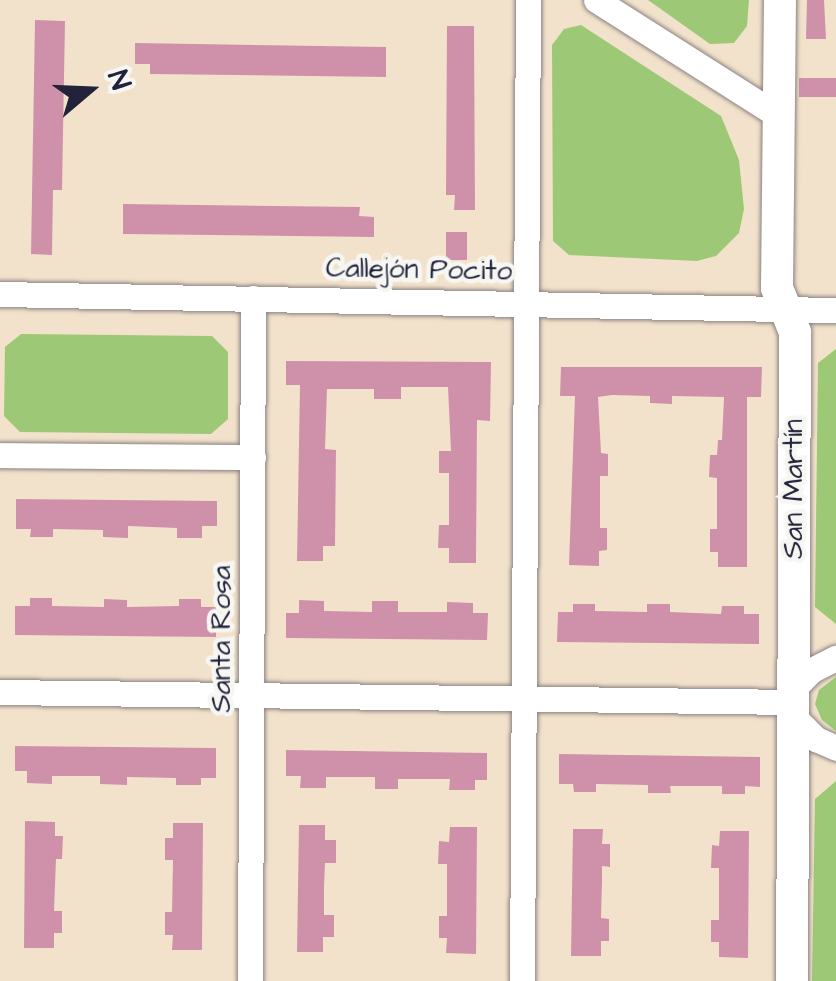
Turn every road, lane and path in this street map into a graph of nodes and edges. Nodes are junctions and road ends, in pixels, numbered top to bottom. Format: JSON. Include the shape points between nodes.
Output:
{"nodes":[{"id":1,"x":528,"y":0,"type":"edge"},
{"id":2,"x":596,"y":0,"type":"edge"},
{"id":3,"x":780,"y":0,"type":"edge"},
{"id":4,"x":779,"y":116,"type":"junction"},
{"id":5,"x":0,"y":294,"type":"edge"},
{"id":6,"x":254,"y":298,"type":"junction"},
{"id":7,"x":524,"y":302,"type":"junction"},
{"id":8,"x":784,"y":307,"type":"junction"},
{"id":9,"x":836,"y":310,"type":"edge"},
{"id":10,"x":0,"y":455,"type":"edge"},
{"id":11,"x":252,"y":458,"type":"junction"},
{"id":12,"x":836,"y":658,"type":"edge"},
{"id":13,"x":0,"y":692,"type":"edge"},
{"id":14,"x":252,"y":695,"type":"junction"},
{"id":15,"x":523,"y":698,"type":"junction"},
{"id":16,"x":793,"y":702,"type":"junction"},
{"id":17,"x":836,"y":748,"type":"edge"},
{"id":18,"x":250,"y":981,"type":"edge"},
{"id":19,"x":522,"y":981,"type":"edge"},
{"id":20,"x":792,"y":981,"type":"edge"}],
"edges":[{"from":1,"to":7,"type":"street"},
{"from":2,"to":4,"type":"street"},
{"from":3,"to":4,"type":"street","name":"San Martín"},
{"from":4,"to":8,"type":"street","name":"San Martín","via":[[777,288]]},
{"from":5,"to":6,"type":"street","name":"Callejón Pocito"},
{"from":6,"to":7,"type":"street","name":"Callejón Pocito"},
{"from":6,"to":11,"type":"street","name":"Santa Rosa"},
{"from":7,"to":8,"type":"street","name":"Callejón Pocito"},
{"from":7,"to":15,"type":"street"},
{"from":8,"to":9,"type":"street","name":"Callejón Pocito"},
{"from":8,"to":16,"type":"street","name":"San Martín","via":[[795,332]]},
{"from":10,"to":11,"type":"street"},
{"from":11,"to":14,"type":"street","name":"Santa Rosa"},
{"from":12,"to":16,"type":"street","via":[[812,670]]},
{"from":13,"to":14,"type":"street"},
{"from":14,"to":15,"type":"street"},
{"from":14,"to":18,"type":"street","name":"Santa Rosa"},
{"from":15,"to":16,"type":"street"},
{"from":15,"to":19,"type":"street"},
{"from":16,"to":17,"type":"street","via":[[816,739]]},
{"from":16,"to":20,"type":"street","name":"San Martín"}]}
